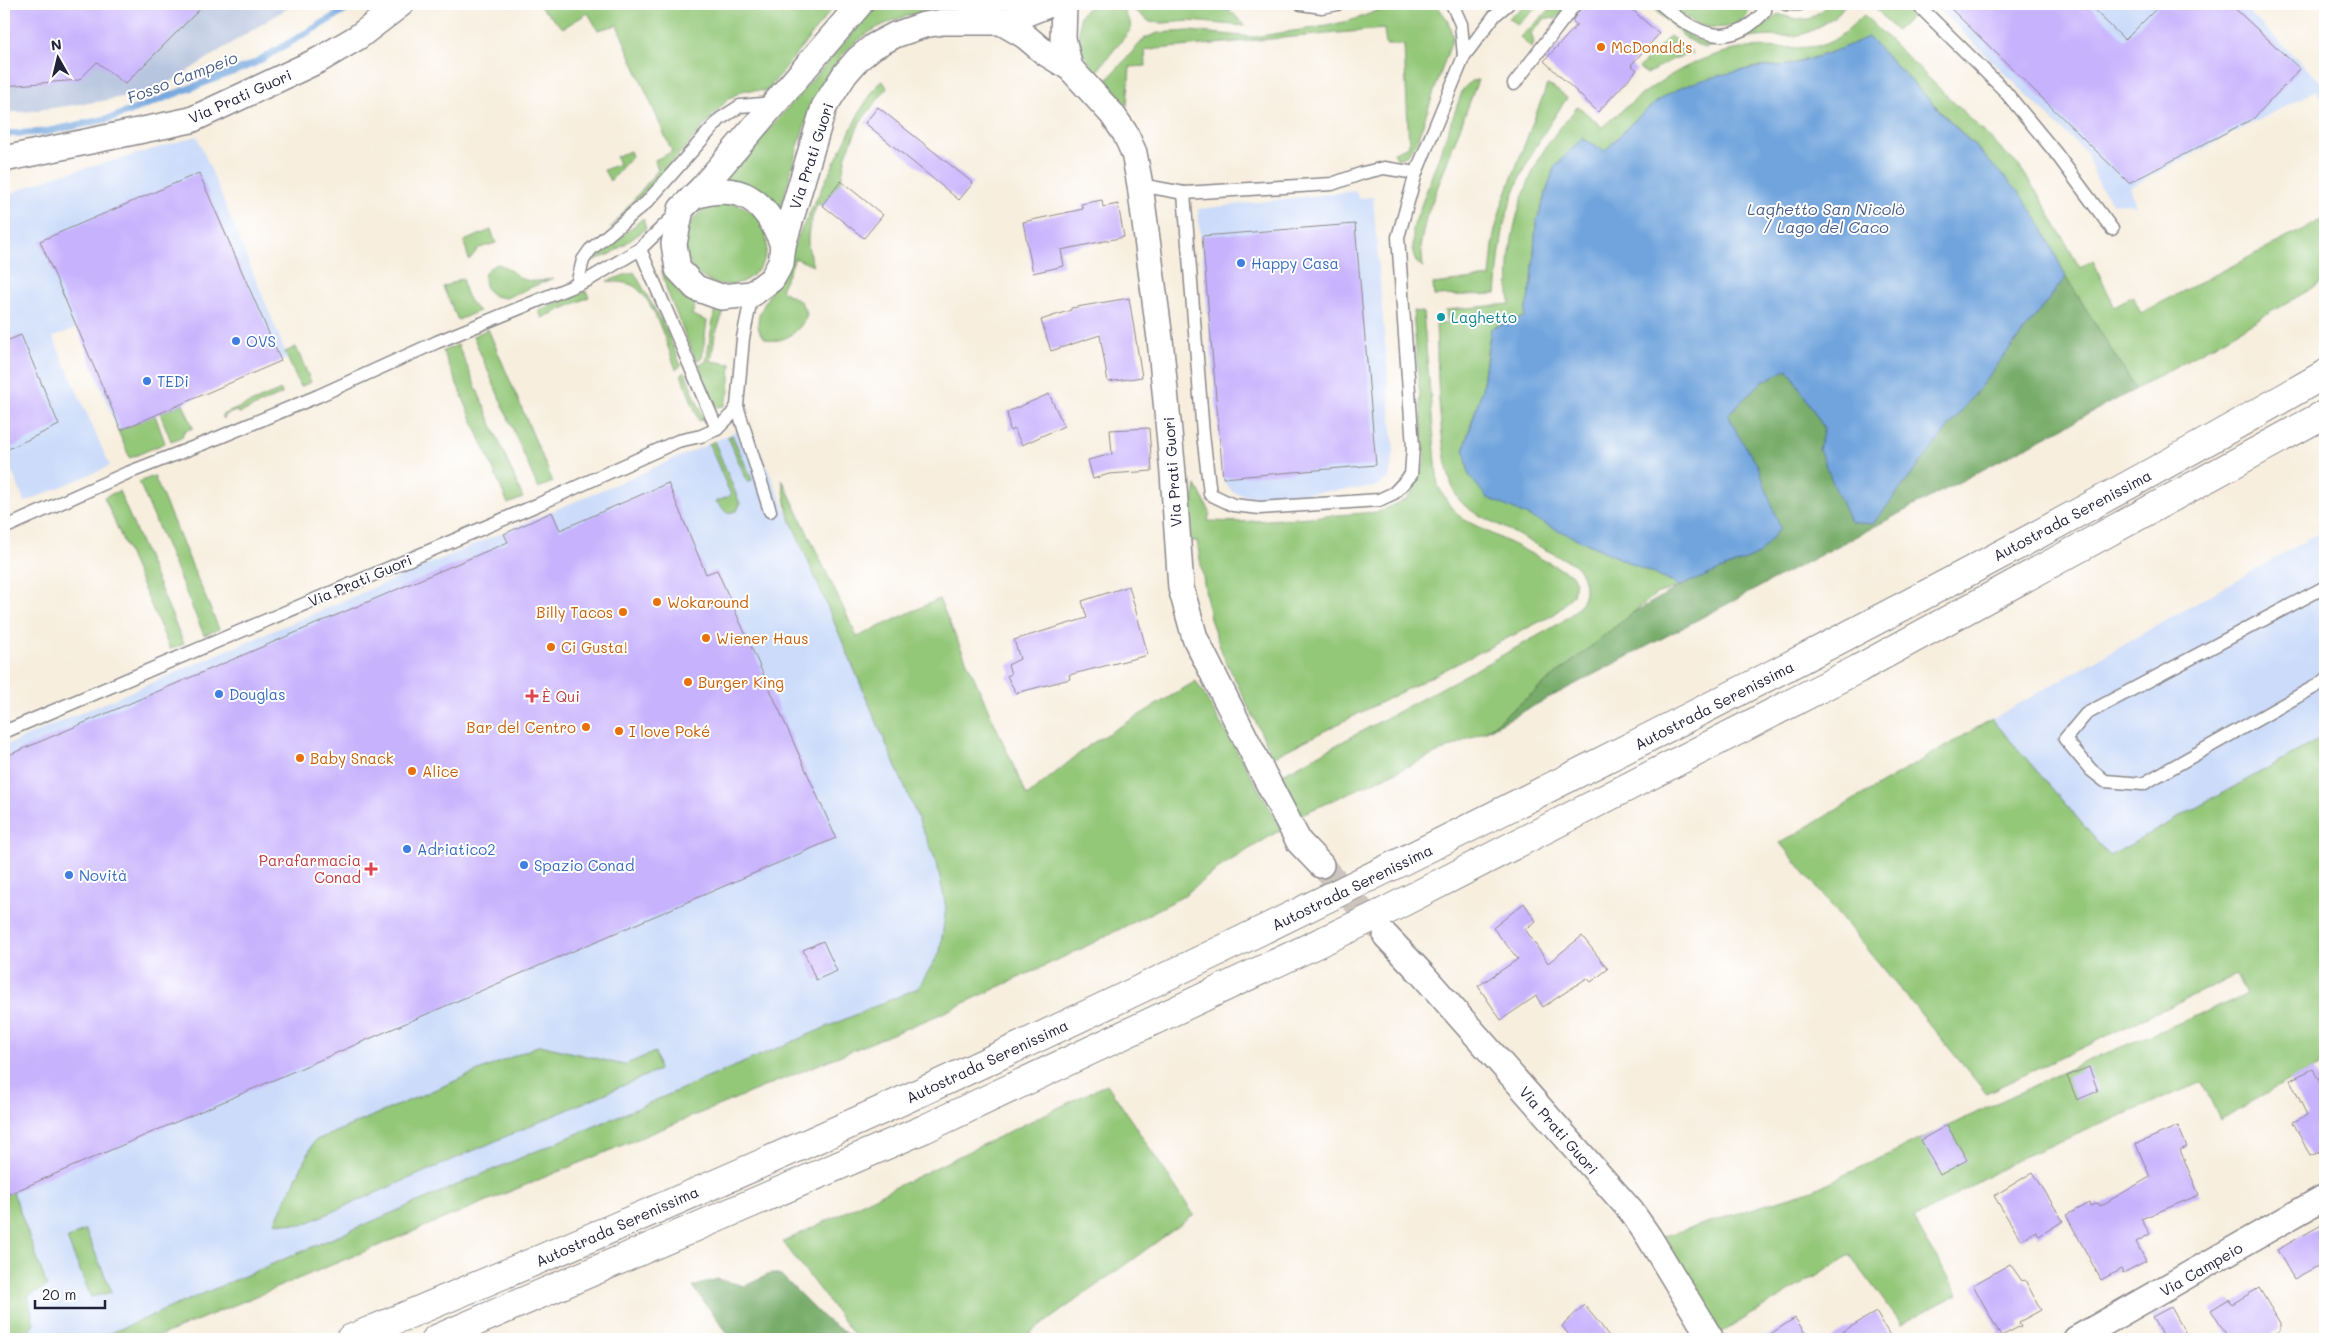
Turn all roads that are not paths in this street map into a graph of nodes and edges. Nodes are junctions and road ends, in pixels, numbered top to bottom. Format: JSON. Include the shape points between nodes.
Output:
{"nodes":[{"id":1,"x":401,"y":4,"type":"edge"},
{"id":2,"x":860,"y":4,"type":"edge"},
{"id":3,"x":970,"y":4,"type":"edge"},
{"id":4,"x":1050,"y":4,"type":"edge"},
{"id":5,"x":1064,"y":4,"type":"edge"},
{"id":6,"x":1301,"y":4,"type":"edge"},
{"id":7,"x":1338,"y":4,"type":"edge"},
{"id":8,"x":1452,"y":4,"type":"edge"},
{"id":9,"x":1508,"y":4,"type":"edge"},
{"id":10,"x":1576,"y":4,"type":"edge"},
{"id":11,"x":1660,"y":4,"type":"edge"},
{"id":12,"x":1765,"y":4,"type":"edge"},
{"id":13,"x":1786,"y":4,"type":"edge"},
{"id":14,"x":1800,"y":4,"type":"edge"},
{"id":15,"x":1917,"y":4,"type":"edge"},
{"id":16,"x":1004,"y":22,"type":"junction"},
{"id":17,"x":1464,"y":56,"type":"junction"},
{"id":18,"x":1070,"y":68,"type":"junction"},
{"id":19,"x":1514,"y":84,"type":"dead end"},
{"id":20,"x":776,"y":102,"type":"junction"},
{"id":21,"x":4,"y":159,"type":"edge"},
{"id":22,"x":1416,"y":173,"type":"junction"},
{"id":23,"x":1140,"y":185,"type":"junction"},
{"id":24,"x":1184,"y":193,"type":"junction"},
{"id":25,"x":688,"y":203,"type":"junction"},
{"id":26,"x":2112,"y":229,"type":"dead end"},
{"id":27,"x":783,"y":245,"type":"junction"},
{"id":28,"x":640,"y":249,"type":"junction"},
{"id":29,"x":577,"y":284,"type":"junction"},
{"id":30,"x":752,"y":294,"type":"junction"},
{"id":31,"x":2325,"y":374,"type":"edge"},
{"id":32,"x":737,"y":406,"type":"junction"},
{"id":33,"x":2325,"y":414,"type":"edge"},
{"id":34,"x":717,"y":429,"type":"junction"},
{"id":35,"x":770,"y":512,"type":"dead end"},
{"id":36,"x":4,"y":528,"type":"edge"},
{"id":37,"x":2325,"y":587,"type":"edge"},
{"id":38,"x":2325,"y":681,"type":"edge"},
{"id":39,"x":4,"y":732,"type":"edge"},
{"id":40,"x":1321,"y":865,"type":"tunnel mouth"},
{"id":41,"x":1386,"y":936,"type":"tunnel mouth"},
{"id":42,"x":2325,"y":1197,"type":"edge"},
{"id":43,"x":2107,"y":1332,"type":"edge"},
{"id":44,"x":350,"y":1339,"type":"edge"},
{"id":45,"x":436,"y":1339,"type":"edge"},
{"id":46,"x":1712,"y":1339,"type":"edge"},
{"id":47,"x":2076,"y":1339,"type":"edge"}],
"edges":[{"from":1,"to":21,"type":"street","name":"Via Prati Guori","via":[[358,37],[319,60],[191,120]]},
{"from":2,"to":20,"type":"street"},
{"from":3,"to":16,"type":"street","name":"Via Prati Guori"},
{"from":4,"to":16,"type":"street"},
{"from":5,"to":18,"type":"street","via":[[1063,38]]},
{"from":6,"to":7,"type":"lane","via":[[1322,7]]},
{"from":8,"to":17,"type":"lane","via":[[1461,24]]},
{"from":9,"to":17,"type":"lane","via":[[1495,15]]},
{"from":10,"to":19,"type":"lane"},
{"from":11,"to":12,"type":"lane","via":[[1696,30],[1712,35],[1733,33],[1754,23],[1765,11]]},
{"from":13,"to":14,"type":"lane"},
{"from":15,"to":26,"type":"lane","via":[[2002,89],[2055,152]]},
{"from":16,"to":18,"type":"street","name":"Via Prati Guori"},
{"from":16,"to":27,"type":"street","name":"Via Prati Guori","via":[[924,25],[874,46],[858,60],[824,107]]},
{"from":17,"to":22,"type":"lane"},
{"from":18,"to":23,"type":"street","name":"Via Prati Guori","via":[[1125,133],[1134,153]]},
{"from":20,"to":25,"type":"street"},
{"from":20,"to":29,"type":"lane","via":[[740,106],[720,119],[647,202],[590,250],[583,260]]},
{"from":22,"to":24,"type":"lane","via":[[1384,168],[1332,184]]},
{"from":22,"to":24,"type":"lane","via":[[1398,238],[1413,447],[1412,475],[1394,493],[1379,500],[1260,508],[1233,505],[1210,494],[1202,434]]},
{"from":23,"to":24,"type":"lane"},
{"from":23,"to":40,"type":"street","name":"Via Prati Guori","via":[[1161,347],[1181,588],[1195,638],[1263,773],[1299,842]]},
{"from":25,"to":27,"type":"street","name":"Via Prati Guori","via":[[711,191],[748,196],[774,221]]},
{"from":25,"to":28,"type":"lane"},
{"from":25,"to":30,"type":"street","via":[[674,244],[678,268],[696,288],[721,297]]},
{"from":27,"to":30,"type":"street","name":"Via Prati Guori","via":[[781,264],[772,279]]},
{"from":28,"to":29,"type":"lane"},
{"from":28,"to":34,"type":"lane"},
{"from":29,"to":36,"type":"lane"},
{"from":30,"to":32,"type":"lane","via":[[743,338]]},
{"from":31,"to":44,"type":"highway","name":"Autostrada Serenissima","via":[[2224,433],[1840,641],[1360,884],[904,1100],[569,1248]]},
{"from":32,"to":34,"type":"lane","name":"Via Prati Guori"},
{"from":32,"to":35,"type":"lane"},
{"from":33,"to":45,"type":"highway","via":[[1858,668],[1380,914],[924,1129]]},
{"from":34,"to":39,"type":"lane","name":"Via Prati Guori","via":[[678,441]]},
{"from":37,"to":38,"type":"lane","via":[[2086,714],[2065,739],[2090,770],[2105,781],[2143,784]]},
{"from":41,"to":46,"type":"street","name":"Via Prati Guori","via":[[1631,1212]]},
{"from":42,"to":43,"type":"street","name":"Via Campeio"},
{"from":43,"to":47,"type":"street","name":"Via Campeio"}]}
